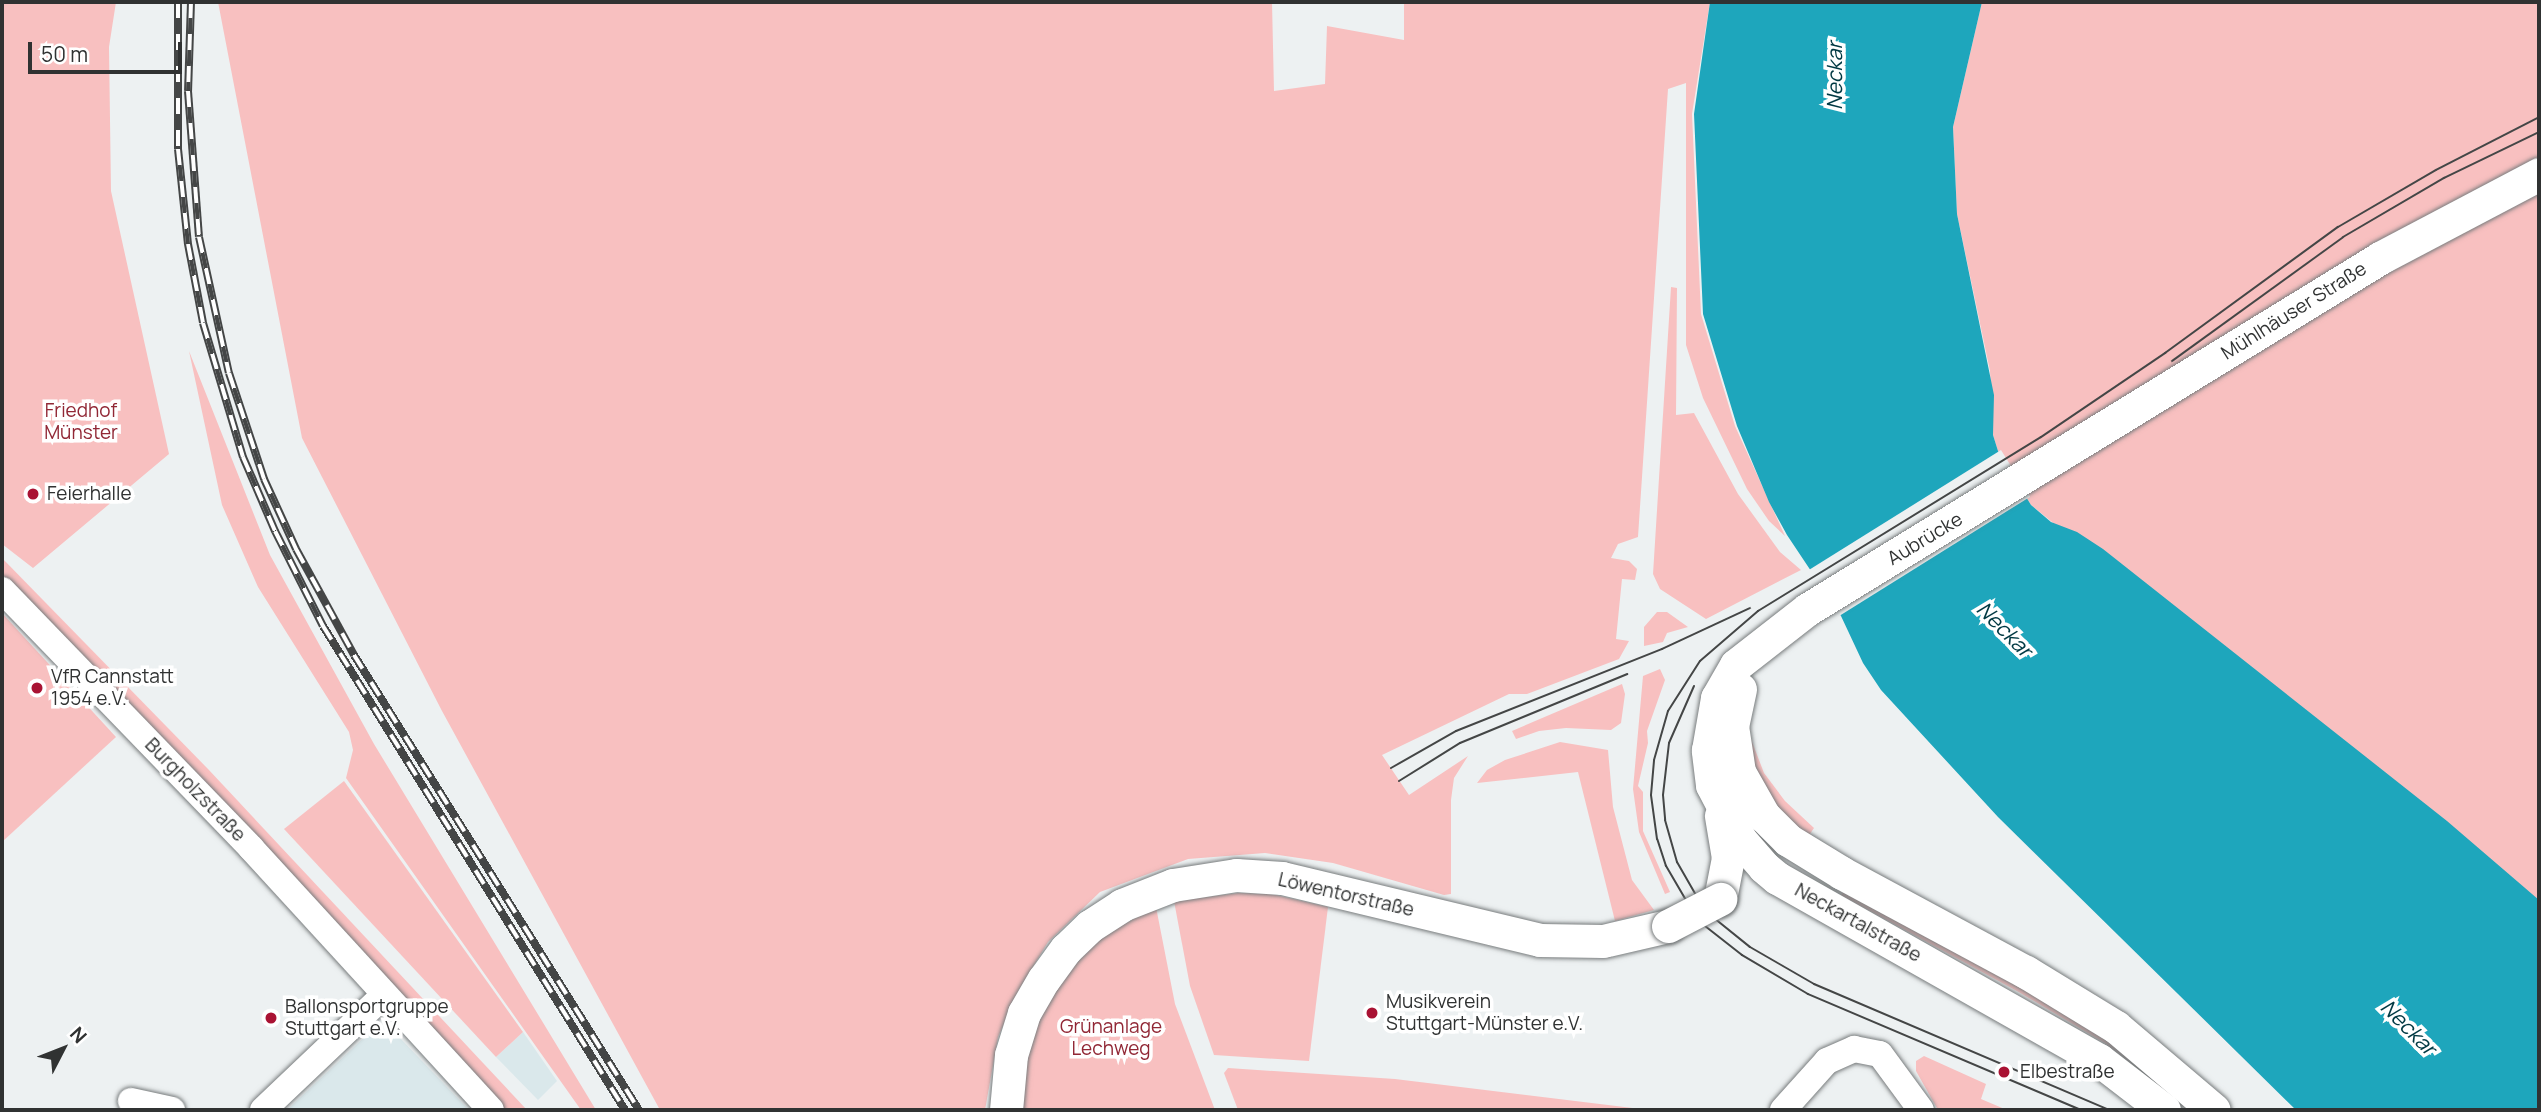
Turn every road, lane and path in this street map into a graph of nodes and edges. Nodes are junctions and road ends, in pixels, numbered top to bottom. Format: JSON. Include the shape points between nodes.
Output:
{"nodes":[{"id":1,"x":2539,"y":174,"type":"edge"},
{"id":2,"x":2055,"y":460,"type":"joint"},
{"id":3,"x":2,"y":590,"type":"edge"},
{"id":4,"x":1795,"y":618,"type":"joint"},
{"id":5,"x":1757,"y":652,"type":"junction"},
{"id":6,"x":1719,"y":800,"type":"junction"},
{"id":7,"x":1788,"y":840,"type":"junction"},
{"id":8,"x":1764,"y":867,"type":"junction"},
{"id":9,"x":1720,"y":899,"type":"junction"},
{"id":10,"x":384,"y":995,"type":"junction"},
{"id":11,"x":131,"y":1101,"type":"dead end"},
{"id":12,"x":172,"y":1110,"type":"edge"},
{"id":13,"x":263,"y":1110,"type":"edge"},
{"id":14,"x":491,"y":1110,"type":"edge"},
{"id":15,"x":1006,"y":1110,"type":"edge"},
{"id":16,"x":1783,"y":1110,"type":"edge"},
{"id":17,"x":1921,"y":1110,"type":"edge"},
{"id":18,"x":2164,"y":1110,"type":"edge"},
{"id":19,"x":2214,"y":1110,"type":"edge"}],
"edges":[{"from":1,"to":2,"type":"main road","name":"Mühlhäuser Straße","via":[[2380,258]]},
{"from":2,"to":4,"type":"main road","name":"Aubrücke"},
{"from":3,"to":10,"type":"street","name":"Burgholzstraße","via":[[251,848]]},
{"from":4,"to":5,"type":"main road","name":"Neckartalstraße"},
{"from":5,"to":6,"type":"main road","name":"Neckartalstraße","via":[[1736,665],[1713,713],[1709,766]]},
{"from":5,"to":7,"type":"main road","name":"Neckartalstraße","via":[[1737,696],[1734,748],[1750,797]]},
{"from":6,"to":8,"type":"main road","name":"Neckartalstraße","via":[[1740,839]]},
{"from":6,"to":9,"type":"main road","via":[[1728,858]]},
{"from":7,"to":8,"type":"main road","name":"Löwentorstraße"},
{"from":7,"to":19,"type":"main road","name":"Neckartalstraße","via":[[2116,1027]]},
{"from":8,"to":9,"type":"main road","name":"Löwentorstraße","via":[[1754,879]]},
{"from":8,"to":18,"type":"main road","name":"Neckartalstraße","via":[[2098,1060]]},
{"from":9,"to":15,"type":"main road","name":"Löwentorstraße","bridge":true,"via":[[1668,926],[1603,941],[1540,940],[1282,878],[1236,875],[1162,889],[1122,905],[1090,926],[1044,979],[1024,1013],[1011,1055]]},
{"from":10,"to":13,"type":"street"},
{"from":10,"to":14,"type":"street","name":"Burgholzstraße"},
{"from":11,"to":12,"type":"street"},
{"from":16,"to":17,"type":"street","via":[[1827,1061],[1854,1049],[1880,1054]]}]}
